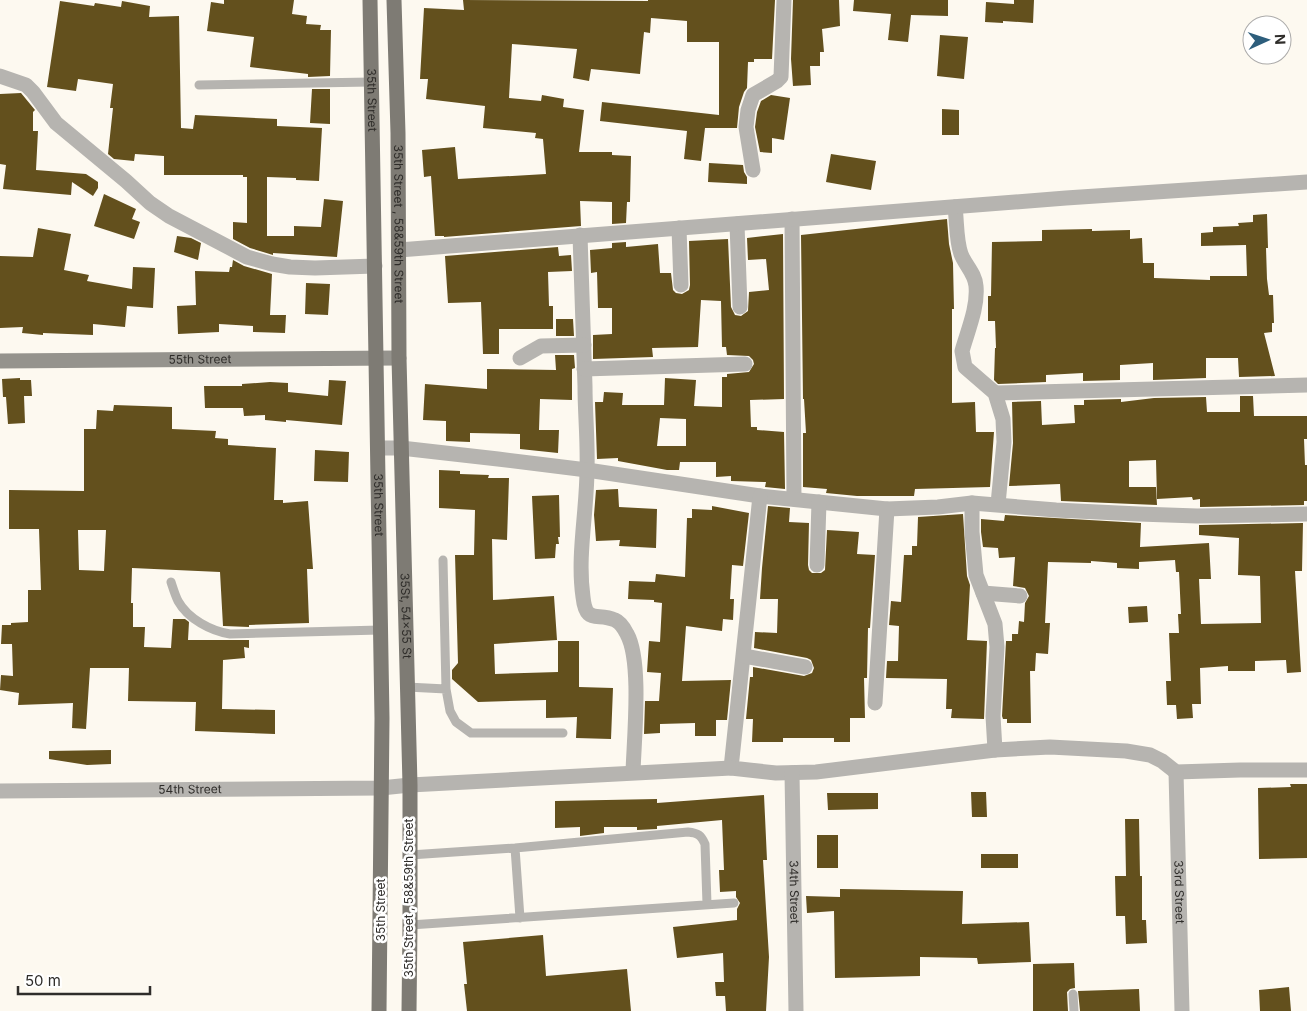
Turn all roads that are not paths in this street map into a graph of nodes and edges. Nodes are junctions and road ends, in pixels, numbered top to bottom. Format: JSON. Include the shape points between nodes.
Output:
{"nodes":[{"id":1,"x":370,"y":0,"type":"edge"},
{"id":2,"x":394,"y":0,"type":"edge"},
{"id":3,"x":784,"y":0,"type":"edge"},
{"id":4,"x":0,"y":76,"type":"edge"},
{"id":5,"x":372,"y":82,"type":"junction"},
{"id":6,"x":198,"y":85,"type":"dead end"},
{"id":7,"x":753,"y":170,"type":"dead end"},
{"id":8,"x":1307,"y":182,"type":"edge"},
{"id":9,"x":955,"y":207,"type":"junction"},
{"id":10,"x":792,"y":219,"type":"junction"},
{"id":11,"x":737,"y":224,"type":"junction"},
{"id":12,"x":679,"y":228,"type":"junction"},
{"id":13,"x":580,"y":235,"type":"junction"},
{"id":14,"x":399,"y":250,"type":"junction"},
{"id":15,"x":375,"y":266,"type":"junction"},
{"id":16,"x":681,"y":285,"type":"dead end"},
{"id":17,"x":740,"y":307,"type":"dead end"},
{"id":18,"x":584,"y":345,"type":"junction"},
{"id":19,"x":377,"y":358,"type":"junction"},
{"id":20,"x":399,"y":358,"type":"junction"},
{"id":21,"x":520,"y":358,"type":"dead end"},
{"id":22,"x":0,"y":361,"type":"edge"},
{"id":23,"x":745,"y":364,"type":"dead end"},
{"id":24,"x":584,"y":369,"type":"junction"},
{"id":25,"x":1307,"y":385,"type":"edge"},
{"id":26,"x":995,"y":393,"type":"junction"},
{"id":27,"x":378,"y":448,"type":"junction"},
{"id":28,"x":402,"y":448,"type":"junction"},
{"id":29,"x":587,"y":470,"type":"junction"},
{"id":30,"x":760,"y":496,"type":"junction"},
{"id":31,"x":794,"y":499,"type":"junction"},
{"id":32,"x":819,"y":502,"type":"junction"},
{"id":33,"x":972,"y":503,"type":"junction"},
{"id":34,"x":998,"y":504,"type":"junction"},
{"id":35,"x":887,"y":509,"type":"junction"},
{"id":36,"x":1307,"y":514,"type":"edge"},
{"id":37,"x":443,"y":560,"type":"dead end"},
{"id":38,"x":817,"y":565,"type":"dead end"},
{"id":39,"x":171,"y":582,"type":"dead end"},
{"id":40,"x":983,"y":593,"type":"junction"},
{"id":41,"x":1020,"y":596,"type":"dead end"},
{"id":42,"x":380,"y":630,"type":"junction"},
{"id":43,"x":744,"y":656,"type":"junction"},
{"id":44,"x":804,"y":667,"type":"dead end"},
{"id":45,"x":407,"y":687,"type":"junction"},
{"id":46,"x":446,"y":689,"type":"junction"},
{"id":47,"x":875,"y":703,"type":"dead end"},
{"id":48,"x":563,"y":733,"type":"dead end"},
{"id":49,"x":995,"y":750,"type":"junction"},
{"id":50,"x":731,"y":768,"type":"junction"},
{"id":51,"x":1307,"y":770,"type":"edge"},
{"id":52,"x":633,"y":772,"type":"junction"},
{"id":53,"x":1176,"y":772,"type":"junction"},
{"id":54,"x":792,"y":773,"type":"junction"},
{"id":55,"x":410,"y":785,"type":"junction"},
{"id":56,"x":381,"y":788,"type":"junction"},
{"id":57,"x":0,"y":791,"type":"edge"},
{"id":58,"x":515,"y":848,"type":"junction"},
{"id":59,"x":410,"y":855,"type":"junction"},
{"id":60,"x":734,"y":903,"type":"dead end"},
{"id":61,"x":707,"y":904,"type":"junction"},
{"id":62,"x":520,"y":918,"type":"junction"},
{"id":63,"x":410,"y":925,"type":"junction"},
{"id":64,"x":1073,"y":994,"type":"dead end"},
{"id":65,"x":379,"y":1011,"type":"edge"},
{"id":66,"x":409,"y":1011,"type":"edge"},
{"id":67,"x":796,"y":1011,"type":"edge"},
{"id":68,"x":1074,"y":1011,"type":"edge"},
{"id":69,"x":1182,"y":1011,"type":"edge"}],
"edges":[{"from":1,"to":5,"type":"main road","name":"35th Street"},
{"from":2,"to":14,"type":"main road","name":"35th Street , 58&59th Street"},
{"from":3,"to":7,"type":"street","via":[[781,77],[753,95],[748,110],[746,127]]},
{"from":4,"to":15,"type":"street","via":[[26,85],[56,123],[150,203],[248,257],[290,267]]},
{"from":5,"to":6,"type":"lane"},
{"from":5,"to":15,"type":"main road","name":"35th Street"},
{"from":8,"to":9,"type":"street"},
{"from":9,"to":10,"type":"street"},
{"from":9,"to":26,"type":"street","via":[[960,252],[976,283],[962,358],[965,366]]},
{"from":10,"to":11,"type":"street"},
{"from":10,"to":31,"type":"street"},
{"from":11,"to":12,"type":"street"},
{"from":11,"to":17,"type":"street"},
{"from":12,"to":13,"type":"street"},
{"from":12,"to":16,"type":"street"},
{"from":13,"to":14,"type":"street"},
{"from":13,"to":18,"type":"street"},
{"from":14,"to":20,"type":"main road","name":"35th Street , 58&59th Street"},
{"from":15,"to":19,"type":"main road","name":"35th Street"},
{"from":18,"to":21,"type":"street","via":[[541,346]]},
{"from":18,"to":24,"type":"street"},
{"from":19,"to":20,"type":"main road","name":"55th Street"},
{"from":19,"to":22,"type":"main road","name":"55th Street"},
{"from":19,"to":27,"type":"main road","name":"35th Street"},
{"from":20,"to":28,"type":"main road","name":"35th Street , 58&59th Street"},
{"from":23,"to":24,"type":"street"},
{"from":24,"to":29,"type":"street"},
{"from":25,"to":26,"type":"street"},
{"from":26,"to":34,"type":"street","via":[[1004,427]]},
{"from":27,"to":28,"type":"street"},
{"from":27,"to":42,"type":"main road","name":"35th Street"},
{"from":28,"to":29,"type":"street"},
{"from":28,"to":45,"type":"main road","name":"35St, 54x55 St"},
{"from":29,"to":30,"type":"street"},
{"from":29,"to":52,"type":"street","via":[[581,568],[583,597],[588,614],[614,619],[631,642],[636,703]]},
{"from":30,"to":31,"type":"street"},
{"from":30,"to":43,"type":"street"},
{"from":31,"to":32,"type":"street"},
{"from":32,"to":35,"type":"street"},
{"from":32,"to":38,"type":"street"},
{"from":33,"to":34,"type":"street"},
{"from":33,"to":35,"type":"street"},
{"from":33,"to":40,"type":"street","via":[[974,560]]},
{"from":34,"to":36,"type":"street","via":[[1197,516]]},
{"from":35,"to":47,"type":"street"},
{"from":37,"to":46,"type":"lane"},
{"from":39,"to":42,"type":"lane","via":[[178,602],[191,617],[217,632]]},
{"from":40,"to":41,"type":"street"},
{"from":40,"to":49,"type":"street","via":[[995,624],[997,647],[993,716]]},
{"from":42,"to":56,"type":"main road","name":"35th Street"},
{"from":43,"to":44,"type":"street"},
{"from":43,"to":50,"type":"street"},
{"from":45,"to":46,"type":"lane"},
{"from":45,"to":55,"type":"main road","name":"35St, 54x55 St"},
{"from":46,"to":48,"type":"lane","via":[[450,711],[456,722],[471,733]]},
{"from":49,"to":53,"type":"street","name":"54th Street","via":[[1050,747],[1126,751],[1150,755]]},
{"from":49,"to":54,"type":"street","name":"54th Street"},
{"from":50,"to":52,"type":"street","name":"54th Street"},
{"from":50,"to":54,"type":"street","name":"54th Street"},
{"from":51,"to":53,"type":"street"},
{"from":52,"to":55,"type":"street","name":"54th Street"},
{"from":53,"to":69,"type":"street","name":"33rd Street"},
{"from":54,"to":67,"type":"street","name":"34th Street"},
{"from":55,"to":56,"type":"street","name":"54th Street"},
{"from":55,"to":59,"type":"main road","name":"35th Street , 58&59th Street"},
{"from":56,"to":57,"type":"street","name":"54th Street"},
{"from":56,"to":65,"type":"main road","name":"35th Street"},
{"from":58,"to":59,"type":"lane"},
{"from":58,"to":61,"type":"lane","via":[[697,833],[705,844]]},
{"from":58,"to":62,"type":"lane"},
{"from":59,"to":63,"type":"main road","name":"35th Street , 58&59th Street"},
{"from":60,"to":61,"type":"lane"},
{"from":61,"to":62,"type":"lane"},
{"from":62,"to":63,"type":"lane"},
{"from":63,"to":66,"type":"main road","name":"35th Street , 58&59th Street"},
{"from":64,"to":68,"type":"lane"}]}
